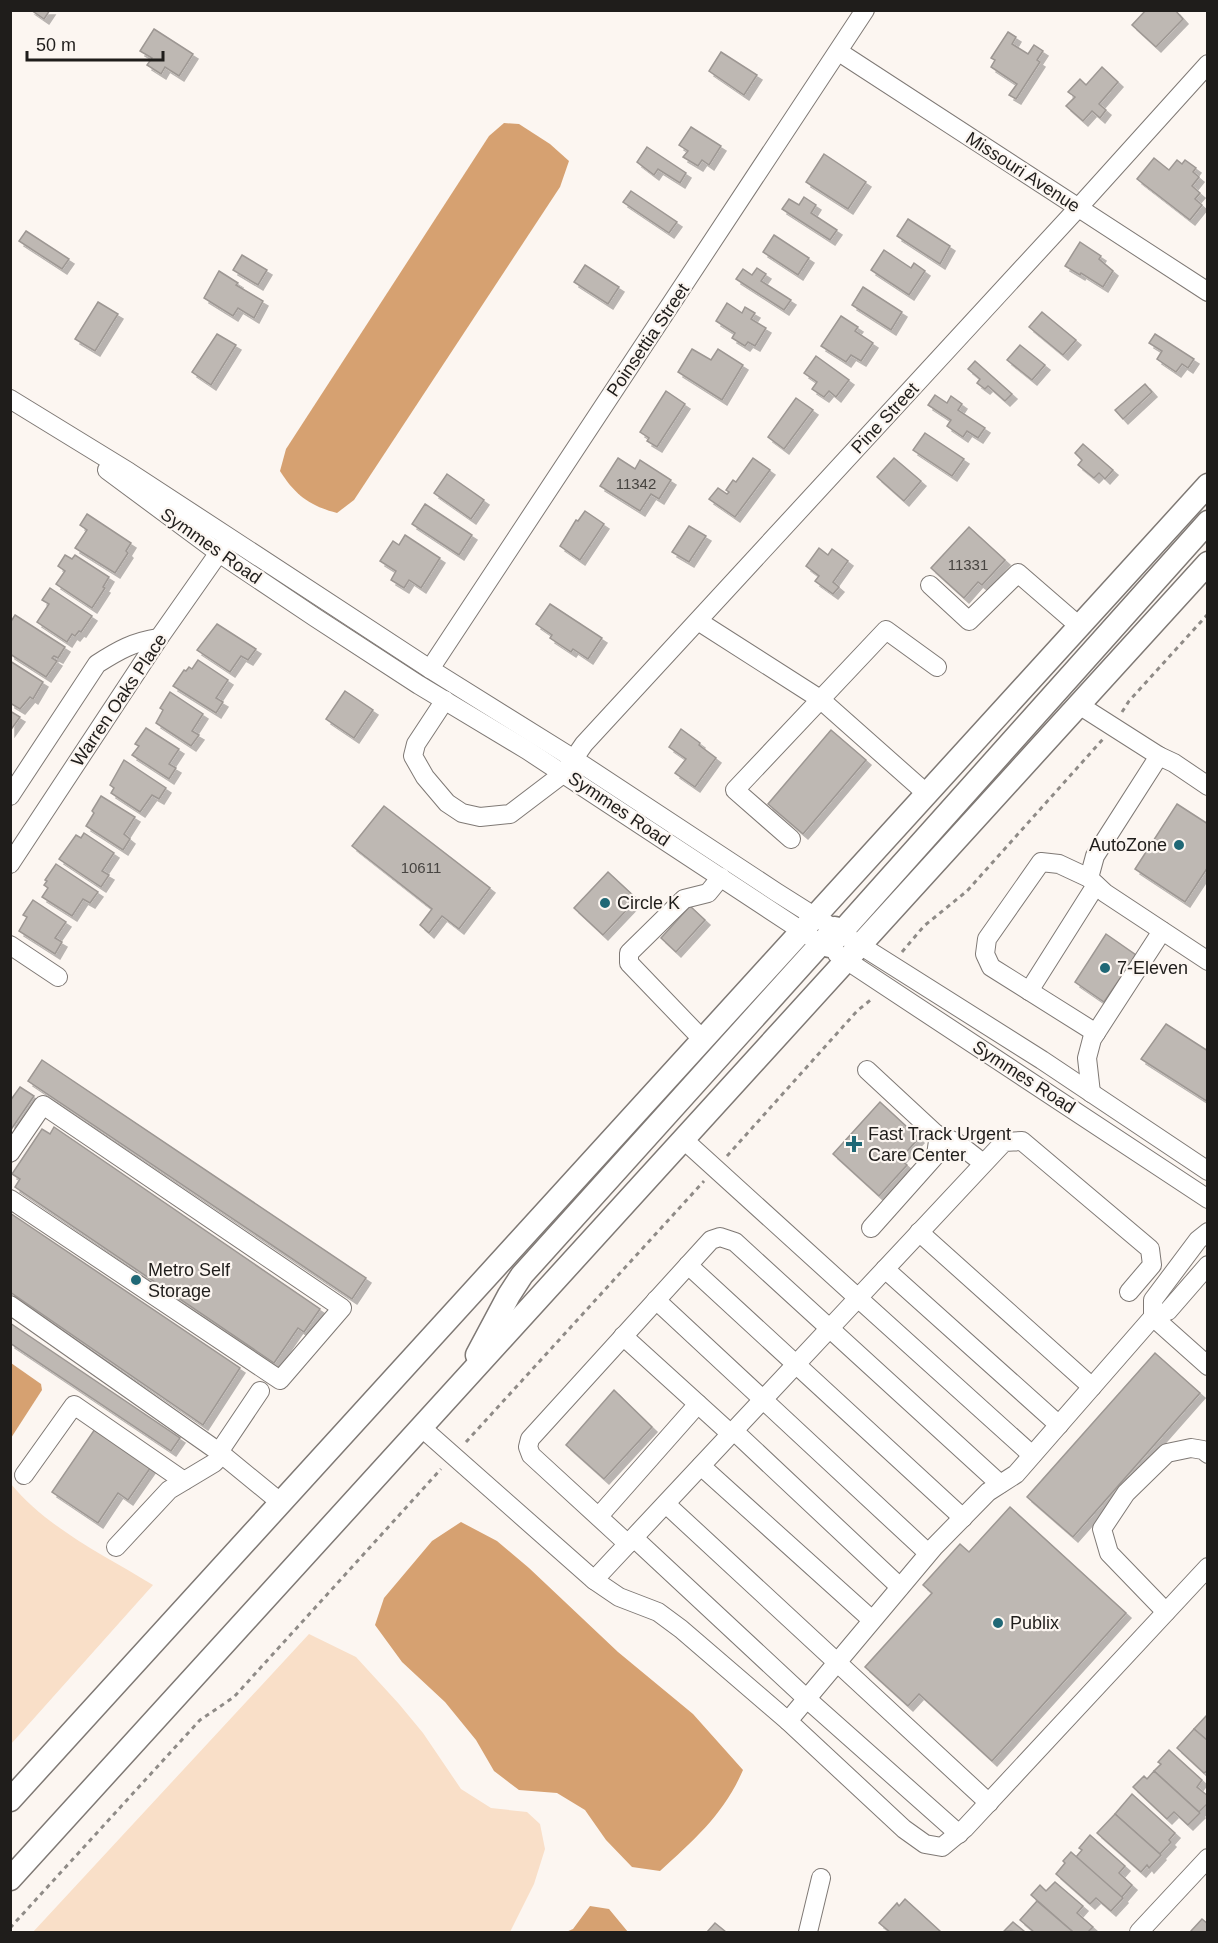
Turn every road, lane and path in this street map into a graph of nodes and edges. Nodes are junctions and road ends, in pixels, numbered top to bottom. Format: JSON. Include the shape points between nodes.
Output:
{"nodes":[{"id":1,"x":865,"y":10,"type":"edge"},
{"id":2,"x":839,"y":52,"type":"junction"},
{"id":3,"x":1208,"y":64,"type":"edge"},
{"id":4,"x":1077,"y":208,"type":"junction"},
{"id":5,"x":1208,"y":292,"type":"edge"},
{"id":6,"x":10,"y":399,"type":"edge"},
{"id":7,"x":34,"y":414,"type":"junction"},
{"id":8,"x":1208,"y":485,"type":"edge"},
{"id":9,"x":1208,"y":522,"type":"edge"},
{"id":10,"x":229,"y":537,"type":"junction"},
{"id":11,"x":219,"y":553,"type":"junction"},
{"id":12,"x":1208,"y":563,"type":"edge"},
{"id":13,"x":930,"y":585,"type":"dead end"},
{"id":14,"x":1208,"y":614,"type":"edge"},
{"id":15,"x":698,"y":621,"type":"junction"},
{"id":16,"x":1078,"y":625,"type":"junction"},
{"id":17,"x":159,"y":638,"type":"junction"},
{"id":18,"x":937,"y":667,"type":"dead end"},
{"id":19,"x":430,"y":669,"type":"junction"},
{"id":20,"x":820,"y":699,"type":"junction"},
{"id":21,"x":445,"y":700,"type":"junction"},
{"id":22,"x":1079,"y":705,"type":"junction"},
{"id":23,"x":1121,"y":712,"type":"dead end"},
{"id":24,"x":1098,"y":746,"type":"dead end"},
{"id":25,"x":1159,"y":756,"type":"junction"},
{"id":26,"x":569,"y":766,"type":"junction"},
{"id":27,"x":1208,"y":786,"type":"edge"},
{"id":28,"x":926,"y":793,"type":"junction"},
{"id":29,"x":10,"y":796,"type":"edge"},
{"id":30,"x":791,"y":839,"type":"dead end"},
{"id":31,"x":10,"y":864,"type":"edge"},
{"id":32,"x":721,"y":877,"type":"junction"},
{"id":33,"x":1093,"y":882,"type":"junction"},
{"id":34,"x":808,"y":923,"type":"junction"},
{"id":35,"x":1162,"y":931,"type":"junction"},
{"id":36,"x":831,"y":938,"type":"junction"},
{"id":37,"x":10,"y":945,"type":"edge"},
{"id":38,"x":905,"y":947,"type":"dead end"},
{"id":39,"x":854,"y":953,"type":"junction"},
{"id":40,"x":1208,"y":961,"type":"edge"},
{"id":41,"x":58,"y":977,"type":"dead end"},
{"id":42,"x":1029,"y":991,"type":"junction"},
{"id":43,"x":873,"y":998,"type":"dead end"},
{"id":44,"x":1096,"y":1033,"type":"junction"},
{"id":45,"x":702,"y":1039,"type":"junction"},
{"id":46,"x":867,"y":1070,"type":"dead end"},
{"id":47,"x":1091,"y":1093,"type":"junction"},
{"id":48,"x":936,"y":1134,"type":"junction"},
{"id":49,"x":684,"y":1140,"type":"junction"},
{"id":50,"x":733,"y":1149,"type":"dead end"},
{"id":51,"x":10,"y":1153,"type":"edge"},
{"id":52,"x":983,"y":1162,"type":"junction"},
{"id":53,"x":1208,"y":1171,"type":"edge"},
{"id":54,"x":693,"y":1192,"type":"dead end"},
{"id":55,"x":10,"y":1199,"type":"edge"},
{"id":56,"x":1208,"y":1199,"type":"edge"},
{"id":57,"x":871,"y":1228,"type":"dead end"},
{"id":58,"x":919,"y":1232,"type":"junction"},
{"id":59,"x":1208,"y":1232,"type":"edge"},
{"id":60,"x":688,"y":1265,"type":"junction"},
{"id":61,"x":1208,"y":1265,"type":"edge"},
{"id":62,"x":885,"y":1269,"type":"junction"},
{"id":63,"x":1129,"y":1292,"type":"dead end"},
{"id":64,"x":858,"y":1299,"type":"junction"},
{"id":65,"x":656,"y":1300,"type":"junction"},
{"id":66,"x":10,"y":1305,"type":"edge"},
{"id":67,"x":1153,"y":1317,"type":"junction"},
{"id":68,"x":830,"y":1327,"type":"junction"},
{"id":69,"x":623,"y":1336,"type":"junction"},
{"id":70,"x":797,"y":1364,"type":"junction"},
{"id":71,"x":1208,"y":1366,"type":"edge"},
{"id":72,"x":467,"y":1379,"type":"junction"},
{"id":73,"x":1092,"y":1387,"type":"junction"},
{"id":74,"x":260,"y":1391,"type":"dead end"},
{"id":75,"x":763,"y":1400,"type":"junction"},
{"id":76,"x":698,"y":1404,"type":"junction"},
{"id":77,"x":1059,"y":1425,"type":"junction"},
{"id":78,"x":422,"y":1428,"type":"junction"},
{"id":79,"x":733,"y":1432,"type":"junction"},
{"id":80,"x":471,"y":1436,"type":"dead end"},
{"id":81,"x":220,"y":1453,"type":"junction"},
{"id":82,"x":1208,"y":1454,"type":"edge"},
{"id":83,"x":1032,"y":1455,"type":"junction"},
{"id":84,"x":701,"y":1466,"type":"junction"},
{"id":85,"x":24,"y":1475,"type":"dead end"},
{"id":86,"x":435,"y":1476,"type":"dead end"},
{"id":87,"x":184,"y":1480,"type":"junction"},
{"id":88,"x":1000,"y":1484,"type":"junction"},
{"id":89,"x":280,"y":1502,"type":"junction"},
{"id":90,"x":666,"y":1504,"type":"junction"},
{"id":91,"x":598,"y":1516,"type":"junction"},
{"id":92,"x":963,"y":1518,"type":"junction"},
{"id":93,"x":631,"y":1541,"type":"junction"},
{"id":94,"x":116,"y":1547,"type":"dead end"},
{"id":95,"x":928,"y":1553,"type":"junction"},
{"id":96,"x":1208,"y":1567,"type":"edge"},
{"id":97,"x":594,"y":1580,"type":"junction"},
{"id":98,"x":900,"y":1587,"type":"junction"},
{"id":99,"x":1166,"y":1612,"type":"junction"},
{"id":100,"x":872,"y":1620,"type":"junction"},
{"id":101,"x":837,"y":1661,"type":"junction"},
{"id":102,"x":807,"y":1699,"type":"junction"},
{"id":103,"x":788,"y":1721,"type":"junction"},
{"id":104,"x":10,"y":1800,"type":"edge"},
{"id":105,"x":989,"y":1803,"type":"junction"},
{"id":106,"x":958,"y":1834,"type":"junction"},
{"id":107,"x":1208,"y":1858,"type":"edge"},
{"id":108,"x":821,"y":1878,"type":"dead end"},
{"id":109,"x":10,"y":1879,"type":"edge"},
{"id":110,"x":10,"y":1928,"type":"edge"},
{"id":111,"x":808,"y":1932,"type":"edge"},
{"id":112,"x":1139,"y":1932,"type":"edge"}],
"edges":[{"from":1,"to":2,"type":"street","name":"Poinsettia Street"},
{"from":2,"to":4,"type":"street","name":"Missouri Avenue"},
{"from":2,"to":19,"type":"street","name":"Poinsettia Street"},
{"from":3,"to":4,"type":"street","name":"Pine Street"},
{"from":4,"to":5,"type":"street","name":"Missouri Avenue"},
{"from":4,"to":15,"type":"street","name":"Pine Street"},
{"from":6,"to":7,"type":"street","name":"Symmes Road"},
{"from":7,"to":10,"type":"street","name":"Symmes Road"},
{"from":7,"to":11,"type":"street","name":"Symmes Road"},
{"from":8,"to":16,"type":"main road"},
{"from":9,"to":36,"type":"main road"},
{"from":10,"to":11,"type":"street","name":"Warren Oaks Place"},
{"from":10,"to":19,"type":"street","name":"Symmes Road"},
{"from":11,"to":17,"type":"street","name":"Warren Oaks Place"},
{"from":11,"to":21,"type":"street","name":"Symmes Road"},
{"from":12,"to":22,"type":"main road"},
{"from":13,"to":16,"type":"street","via":[[969,621],[1018,573]]},
{"from":14,"to":23,"type":"path"},
{"from":15,"to":20,"type":"street"},
{"from":15,"to":26,"type":"street","name":"Pine Street"},
{"from":16,"to":28,"type":"main road"},
{"from":17,"to":29,"type":"street","via":[[139,641],[97,664]]},
{"from":17,"to":31,"type":"street","name":"Warren Oaks Place"},
{"from":18,"to":20,"type":"street","via":[[886,630]]},
{"from":19,"to":26,"type":"street","name":"Symmes Road"},
{"from":20,"to":28,"type":"street"},
{"from":20,"to":30,"type":"street","via":[[735,790]]},
{"from":21,"to":26,"type":"street","name":"Symmes Road"},
{"from":21,"to":26,"type":"street","name":"Pine Street","via":[[416,744],[413,756],[435,790],[462,813],[480,817],[510,814]]},
{"from":22,"to":25,"type":"street"},
{"from":22,"to":39,"type":"main road"},
{"from":24,"to":38,"type":"path","via":[[967,891]]},
{"from":25,"to":27,"type":"street"},
{"from":25,"to":33,"type":"street","via":[[1095,856]]},
{"from":26,"to":32,"type":"street","name":"Symmes Road"},
{"from":26,"to":34,"type":"street","name":"Symmes Road"},
{"from":28,"to":34,"type":"main road"},
{"from":32,"to":34,"type":"street","name":"Symmes Road"},
{"from":32,"to":45,"type":"street","via":[[708,893],[684,899],[629,952],[629,963]]},
{"from":33,"to":35,"type":"street"},
{"from":33,"to":42,"type":"street"},
{"from":33,"to":42,"type":"street","via":[[1059,864],[1041,862],[987,939],[984,954],[991,968]]},
{"from":34,"to":36,"type":"street","name":"Symmes Road"},
{"from":34,"to":45,"type":"main road"},
{"from":35,"to":40,"type":"street"},
{"from":35,"to":44,"type":"street"},
{"from":36,"to":39,"type":"street","name":"Symmes Road"},
{"from":36,"to":72,"type":"main road","via":[[522,1275]]},
{"from":37,"to":41,"type":"street"},
{"from":39,"to":47,"type":"street","name":"Symmes Road"},
{"from":39,"to":49,"type":"main road"},
{"from":39,"to":56,"type":"street","name":"Symmes Road"},
{"from":42,"to":44,"type":"street"},
{"from":43,"to":50,"type":"path"},
{"from":44,"to":47,"type":"street","via":[[1087,1058]]},
{"from":45,"to":89,"type":"main road"},
{"from":46,"to":48,"type":"street"},
{"from":47,"to":53,"type":"street","name":"Symmes Road"},
{"from":48,"to":52,"type":"street","via":[[956,1142]]},
{"from":48,"to":57,"type":"street","via":[[936,1155]]},
{"from":49,"to":64,"type":"street"},
{"from":49,"to":72,"type":"main road"},
{"from":51,"to":55,"type":"street","via":[[43,1105],[342,1308],[280,1380]]},
{"from":52,"to":58,"type":"street"},
{"from":52,"to":63,"type":"street","via":[[1004,1142],[1022,1141],[1150,1249],[1152,1265]]},
{"from":54,"to":80,"type":"path"},
{"from":58,"to":62,"type":"street"},
{"from":58,"to":73,"type":"street"},
{"from":59,"to":67,"type":"street","via":[[1154,1300]]},
{"from":60,"to":65,"type":"street"},
{"from":60,"to":68,"type":"street","via":[[711,1240],[720,1237],[735,1242]]},
{"from":60,"to":70,"type":"street"},
{"from":61,"to":67,"type":"street","via":[[1168,1311]]},
{"from":62,"to":64,"type":"street"},
{"from":62,"to":77,"type":"street"},
{"from":64,"to":68,"type":"street"},
{"from":64,"to":83,"type":"street"},
{"from":65,"to":69,"type":"street"},
{"from":65,"to":75,"type":"street"},
{"from":66,"to":81,"type":"street"},
{"from":67,"to":71,"type":"street"},
{"from":67,"to":73,"type":"street"},
{"from":68,"to":70,"type":"street"},
{"from":68,"to":88,"type":"street"},
{"from":69,"to":76,"type":"street"},
{"from":69,"to":91,"type":"street","via":[[535,1432],[528,1446],[531,1455]]},
{"from":70,"to":75,"type":"street"},
{"from":70,"to":92,"type":"street"},
{"from":72,"to":78,"type":"main road"},
{"from":73,"to":77,"type":"street"},
{"from":74,"to":81,"type":"street"},
{"from":75,"to":79,"type":"street"},
{"from":75,"to":95,"type":"street"},
{"from":76,"to":79,"type":"street"},
{"from":76,"to":91,"type":"street"},
{"from":77,"to":83,"type":"street"},
{"from":78,"to":97,"type":"street"},
{"from":78,"to":109,"type":"main road"},
{"from":79,"to":84,"type":"street"},
{"from":79,"to":98,"type":"street"},
{"from":81,"to":87,"type":"street","via":[[214,1463]]},
{"from":81,"to":89,"type":"street"},
{"from":82,"to":99,"type":"street","via":[[1203,1449],[1191,1448],[1167,1453],[1126,1493],[1102,1528],[1108,1552]]},
{"from":83,"to":88,"type":"street"},
{"from":84,"to":90,"type":"street"},
{"from":84,"to":100,"type":"street"},
{"from":85,"to":87,"type":"street","via":[[74,1405]]},
{"from":86,"to":110,"type":"path","via":[[234,1697],[200,1720]]},
{"from":87,"to":94,"type":"street","via":[[169,1490]]},
{"from":88,"to":92,"type":"street"},
{"from":89,"to":104,"type":"main road"},
{"from":90,"to":93,"type":"street"},
{"from":90,"to":101,"type":"street"},
{"from":91,"to":93,"type":"street"},
{"from":92,"to":95,"type":"street"},
{"from":93,"to":97,"type":"street"},
{"from":93,"to":102,"type":"street"},
{"from":95,"to":98,"type":"street"},
{"from":96,"to":99,"type":"street"},
{"from":97,"to":103,"type":"street","via":[[619,1597],[658,1612]]},
{"from":98,"to":100,"type":"street"},
{"from":99,"to":105,"type":"street"},
{"from":100,"to":101,"type":"street"},
{"from":101,"to":102,"type":"street"},
{"from":101,"to":105,"type":"street"},
{"from":102,"to":103,"type":"street"},
{"from":102,"to":106,"type":"street"},
{"from":103,"to":106,"type":"street","via":[[925,1844],[942,1847]]},
{"from":105,"to":106,"type":"street"},
{"from":107,"to":112,"type":"street"},
{"from":108,"to":111,"type":"street"}]}
